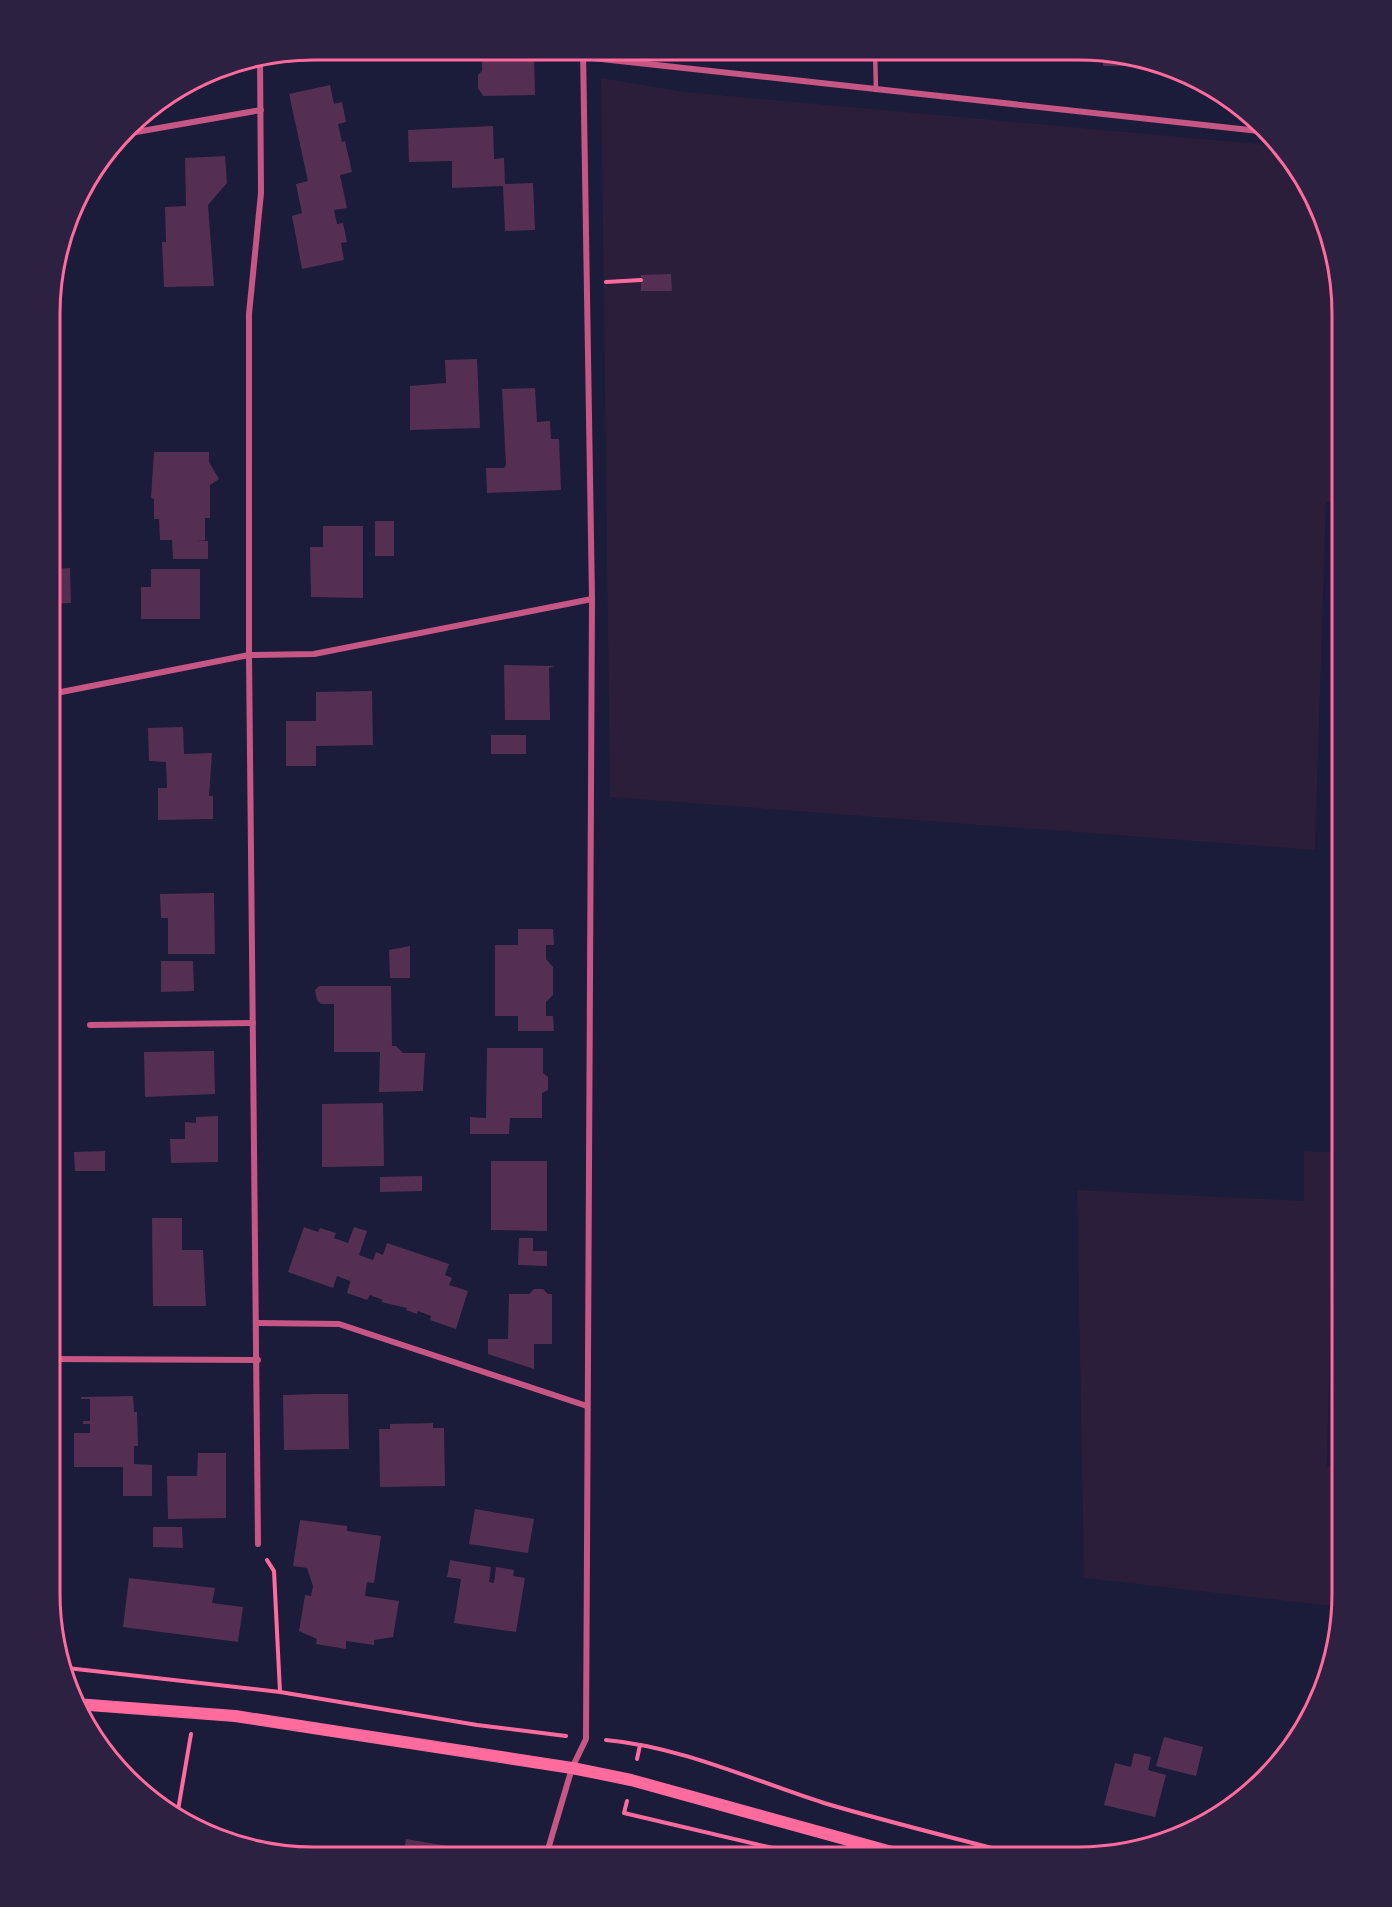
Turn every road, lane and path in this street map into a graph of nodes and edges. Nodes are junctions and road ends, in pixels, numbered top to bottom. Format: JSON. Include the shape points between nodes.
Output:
{"nodes":[{"id":1,"x":583,"y":60,"type":"edge"},
{"id":2,"x":632,"y":60,"type":"edge"},
{"id":3,"x":875,"y":60,"type":"edge"},
{"id":4,"x":260,"y":66,"type":"edge"},
{"id":5,"x":876,"y":90,"type":"junction"},
{"id":6,"x":261,"y":110,"type":"junction"},
{"id":7,"x":1252,"y":130,"type":"edge"},
{"id":8,"x":139,"y":131,"type":"edge"},
{"id":9,"x":641,"y":280,"type":"dead end"},
{"id":10,"x":587,"y":283,"type":"junction"},
{"id":11,"x":592,"y":598,"type":"junction"},
{"id":12,"x":249,"y":655,"type":"junction"},
{"id":13,"x":60,"y":692,"type":"edge"},
{"id":14,"x":253,"y":1023,"type":"junction"},
{"id":15,"x":90,"y":1025,"type":"dead end"},
{"id":16,"x":257,"y":1323,"type":"junction"},
{"id":17,"x":60,"y":1359,"type":"edge"},
{"id":18,"x":258,"y":1360,"type":"junction"},
{"id":19,"x":587,"y":1406,"type":"junction"},
{"id":20,"x":258,"y":1544,"type":"joint"},
{"id":21,"x":280,"y":1692,"type":"dead end"},
{"id":22,"x":86,"y":1705,"type":"edge"},
{"id":23,"x":194,"y":1713,"type":"junction"},
{"id":24,"x":572,"y":1768,"type":"junction"},
{"id":25,"x":178,"y":1807,"type":"edge"},
{"id":26,"x":549,"y":1847,"type":"edge"},
{"id":27,"x":874,"y":1847,"type":"edge"}],
"edges":[{"from":1,"to":10,"type":"street"},
{"from":2,"to":5,"type":"street"},
{"from":3,"to":5,"type":"lane"},
{"from":4,"to":6,"type":"street"},
{"from":5,"to":7,"type":"street"},
{"from":6,"to":8,"type":"street"},
{"from":6,"to":12,"type":"street","via":[[261,194],[249,314]]},
{"from":9,"to":10,"type":"path"},
{"from":10,"to":11,"type":"street"},
{"from":11,"to":12,"type":"street","via":[[314,654]]},
{"from":11,"to":19,"type":"street"},
{"from":12,"to":13,"type":"street"},
{"from":12,"to":14,"type":"street"},
{"from":14,"to":15,"type":"street"},
{"from":14,"to":16,"type":"street"},
{"from":16,"to":18,"type":"street"},
{"from":16,"to":19,"type":"street","via":[[339,1324]]},
{"from":17,"to":18,"type":"street"},
{"from":18,"to":20,"type":"street"},
{"from":19,"to":24,"type":"street","via":[[586,1739]]},
{"from":20,"to":21,"type":"path","via":[[274,1571]]},
{"from":22,"to":23,"type":"main road"},
{"from":23,"to":24,"type":"main road"},
{"from":23,"to":25,"type":"path"},
{"from":24,"to":26,"type":"street"},
{"from":24,"to":27,"type":"main road","via":[[631,1780]]}]}
